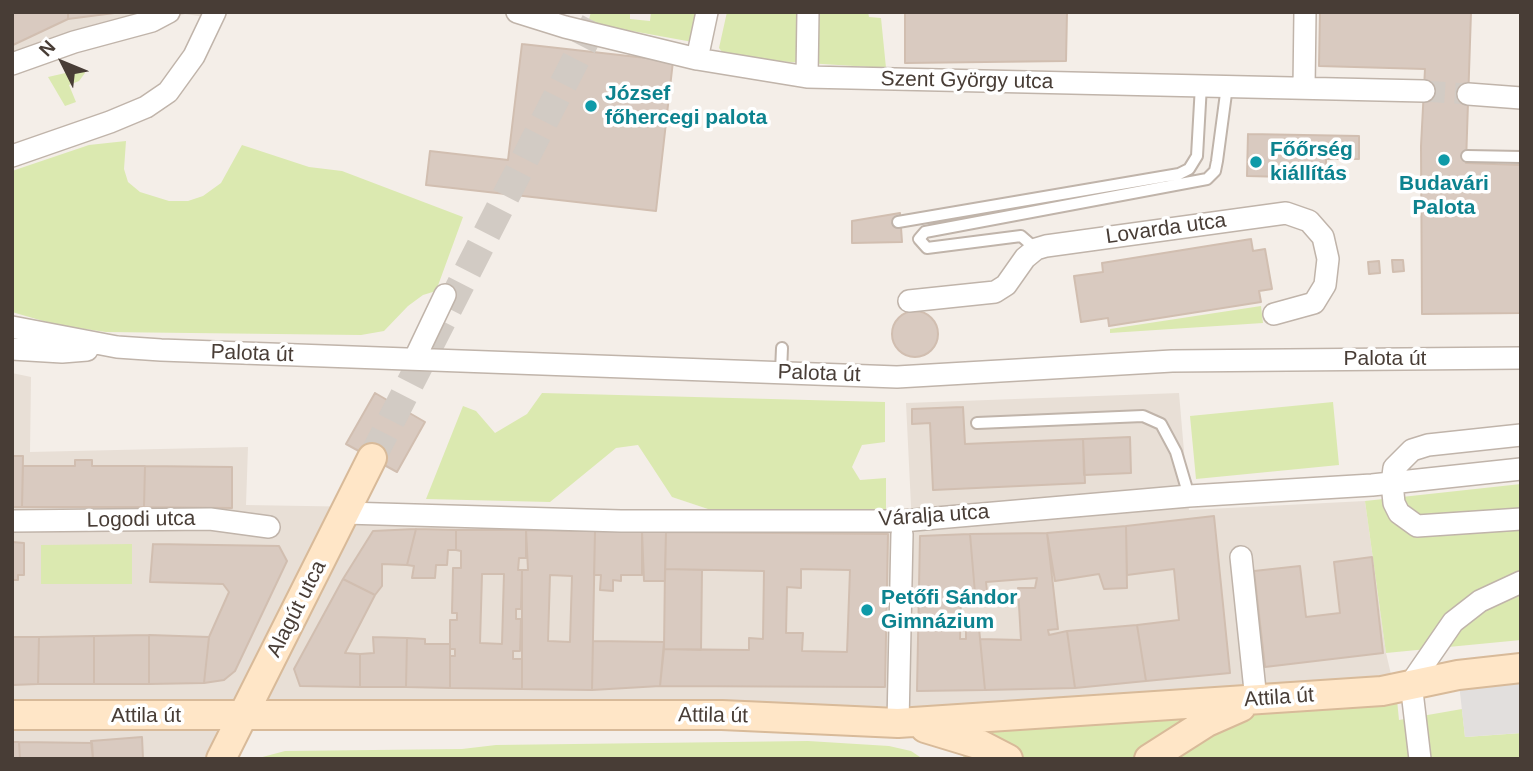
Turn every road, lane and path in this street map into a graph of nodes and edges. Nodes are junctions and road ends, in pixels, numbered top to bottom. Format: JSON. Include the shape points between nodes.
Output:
{"nodes":[{"id":1,"x":169,"y":12,"type":"edge"},
{"id":2,"x":215,"y":12,"type":"edge"},
{"id":3,"x":517,"y":12,"type":"edge"},
{"id":4,"x":708,"y":12,"type":"edge"},
{"id":5,"x":808,"y":12,"type":"edge"},
{"id":6,"x":1305,"y":12,"type":"edge"},
{"id":7,"x":697,"y":59,"type":"junction"},
{"id":8,"x":12,"y":64,"type":"edge"},
{"id":9,"x":807,"y":78,"type":"junction"},
{"id":10,"x":1201,"y":85,"type":"junction"},
{"id":11,"x":1227,"y":86,"type":"junction"},
{"id":12,"x":1304,"y":89,"type":"junction"},
{"id":13,"x":1424,"y":91,"type":"tunnel mouth"},
{"id":14,"x":1468,"y":94,"type":"tunnel mouth"},
{"id":15,"x":1521,"y":98,"type":"edge"},
{"id":16,"x":12,"y":156,"type":"edge"},
{"id":17,"x":1467,"y":156,"type":"dead end"},
{"id":18,"x":1521,"y":157,"type":"edge"},
{"id":19,"x":898,"y":222,"type":"dead end"},
{"id":20,"x":1036,"y":249,"type":"junction"},
{"id":21,"x":445,"y":295,"type":"dead end"},
{"id":22,"x":909,"y":301,"type":"dead end"},
{"id":23,"x":1274,"y":314,"type":"dead end"},
{"id":24,"x":12,"y":327,"type":"edge"},
{"id":25,"x":117,"y":347,"type":"junction"},
{"id":26,"x":782,"y":348,"type":"dead end"},
{"id":27,"x":12,"y":349,"type":"edge"},
{"id":28,"x":415,"y":358,"type":"junction"},
{"id":29,"x":1521,"y":358,"type":"edge"},
{"id":30,"x":781,"y":372,"type":"junction"},
{"id":31,"x":977,"y":423,"type":"dead end"},
{"id":32,"x":1521,"y":435,"type":"edge"},
{"id":33,"x":372,"y":458,"type":"tunnel mouth"},
{"id":34,"x":1521,"y":469,"type":"edge"},
{"id":35,"x":1392,"y":483,"type":"junction"},
{"id":36,"x":1189,"y":496,"type":"junction"},
{"id":37,"x":345,"y":513,"type":"junction"},
{"id":38,"x":1521,"y":519,"type":"edge"},
{"id":39,"x":12,"y":522,"type":"edge"},
{"id":40,"x":269,"y":527,"type":"dead end"},
{"id":41,"x":902,"y":534,"type":"dead end"},
{"id":42,"x":1241,"y":557,"type":"dead end"},
{"id":43,"x":1521,"y":582,"type":"edge"},
{"id":44,"x":1521,"y":668,"type":"edge"},
{"id":45,"x":1411,"y":684,"type":"junction"},
{"id":46,"x":1256,"y":700,"type":"junction"},
{"id":47,"x":12,"y":715,"type":"edge"},
{"id":48,"x":243,"y":716,"type":"junction"},
{"id":49,"x":898,"y":723,"type":"junction"},
{"id":50,"x":221,"y":759,"type":"edge"},
{"id":51,"x":956,"y":759,"type":"edge"},
{"id":52,"x":1007,"y":759,"type":"edge"},
{"id":53,"x":1149,"y":759,"type":"edge"},
{"id":54,"x":1420,"y":759,"type":"edge"}],
"edges":[{"from":1,"to":8,"type":"street"},
{"from":2,"to":16,"type":"street","via":[[194,56],[168,92],[110,122]]},
{"from":3,"to":7,"type":"street","name":"Szent György utca"},
{"from":4,"to":7,"type":"street"},
{"from":5,"to":9,"type":"street"},
{"from":6,"to":12,"type":"street"},
{"from":7,"to":9,"type":"street","name":"Szent György utca"},
{"from":9,"to":10,"type":"street","name":"Szent György utca"},
{"from":10,"to":11,"type":"street","name":"Szent György utca"},
{"from":10,"to":19,"type":"lane","via":[[1197,156],[1189,169],[1179,174]]},
{"from":11,"to":12,"type":"street","name":"Szent György utca"},
{"from":11,"to":20,"type":"lane","via":[[1217,162],[1207,179],[925,232],[919,239],[927,248],[1021,236]]},
{"from":12,"to":13,"type":"street","name":"Szent György utca"},
{"from":14,"to":15,"type":"street"},
{"from":17,"to":18,"type":"lane"},
{"from":20,"to":22,"type":"street","via":[[995,292]]},
{"from":20,"to":23,"type":"street","name":"Lovarda utca","via":[[1286,213],[1309,221],[1323,237],[1328,259],[1325,285],[1314,303]]},
{"from":21,"to":28,"type":"street"},
{"from":24,"to":25,"type":"street","name":"Palota út"},
{"from":25,"to":27,"type":"street","name":"Palota út","via":[[62,352]]},
{"from":25,"to":28,"type":"street","name":"Palota út"},
{"from":26,"to":30,"type":"lane"},
{"from":28,"to":30,"type":"street","name":"Palota út"},
{"from":29,"to":30,"type":"street","name":"Palota út","via":[[1172,361],[897,377]]},
{"from":31,"to":36,"type":"lane","via":[[1143,416],[1161,424],[1176,452]]},
{"from":32,"to":35,"type":"street","via":[[1412,450],[1400,459]]},
{"from":33,"to":37,"type":"main road","name":"Alagút utca"},
{"from":34,"to":35,"type":"street","name":"Váralja utca"},
{"from":35,"to":36,"type":"street","name":"Váralja utca"},
{"from":35,"to":38,"type":"street","via":[[1399,513],[1417,526]]},
{"from":36,"to":37,"type":"street","name":"Váralja utca","via":[[902,521],[621,521]]},
{"from":37,"to":48,"type":"main road","name":"Alagút utca"},
{"from":39,"to":40,"type":"street","name":"Logodi utca","via":[[210,519]]},
{"from":41,"to":49,"type":"street"},
{"from":42,"to":46,"type":"street"},
{"from":43,"to":45,"type":"street","via":[[1506,586],[1453,621]]},
{"from":44,"to":45,"type":"main road","name":"Attila út"},
{"from":45,"to":46,"type":"main road","name":"Attila út","via":[[1382,691]]},
{"from":45,"to":54,"type":"street"},
{"from":46,"to":49,"type":"main road","name":"Attila út"},
{"from":46,"to":53,"type":"main road","via":[[1207,722]]},
{"from":47,"to":48,"type":"main road","name":"Attila út"},
{"from":48,"to":49,"type":"main road","name":"Attila út","via":[[722,715]]},
{"from":48,"to":50,"type":"main road","name":"Alagút utca"},
{"from":49,"to":51,"type":"main road","via":[[933,737]]},
{"from":49,"to":52,"type":"main road","via":[[949,733]]}]}
